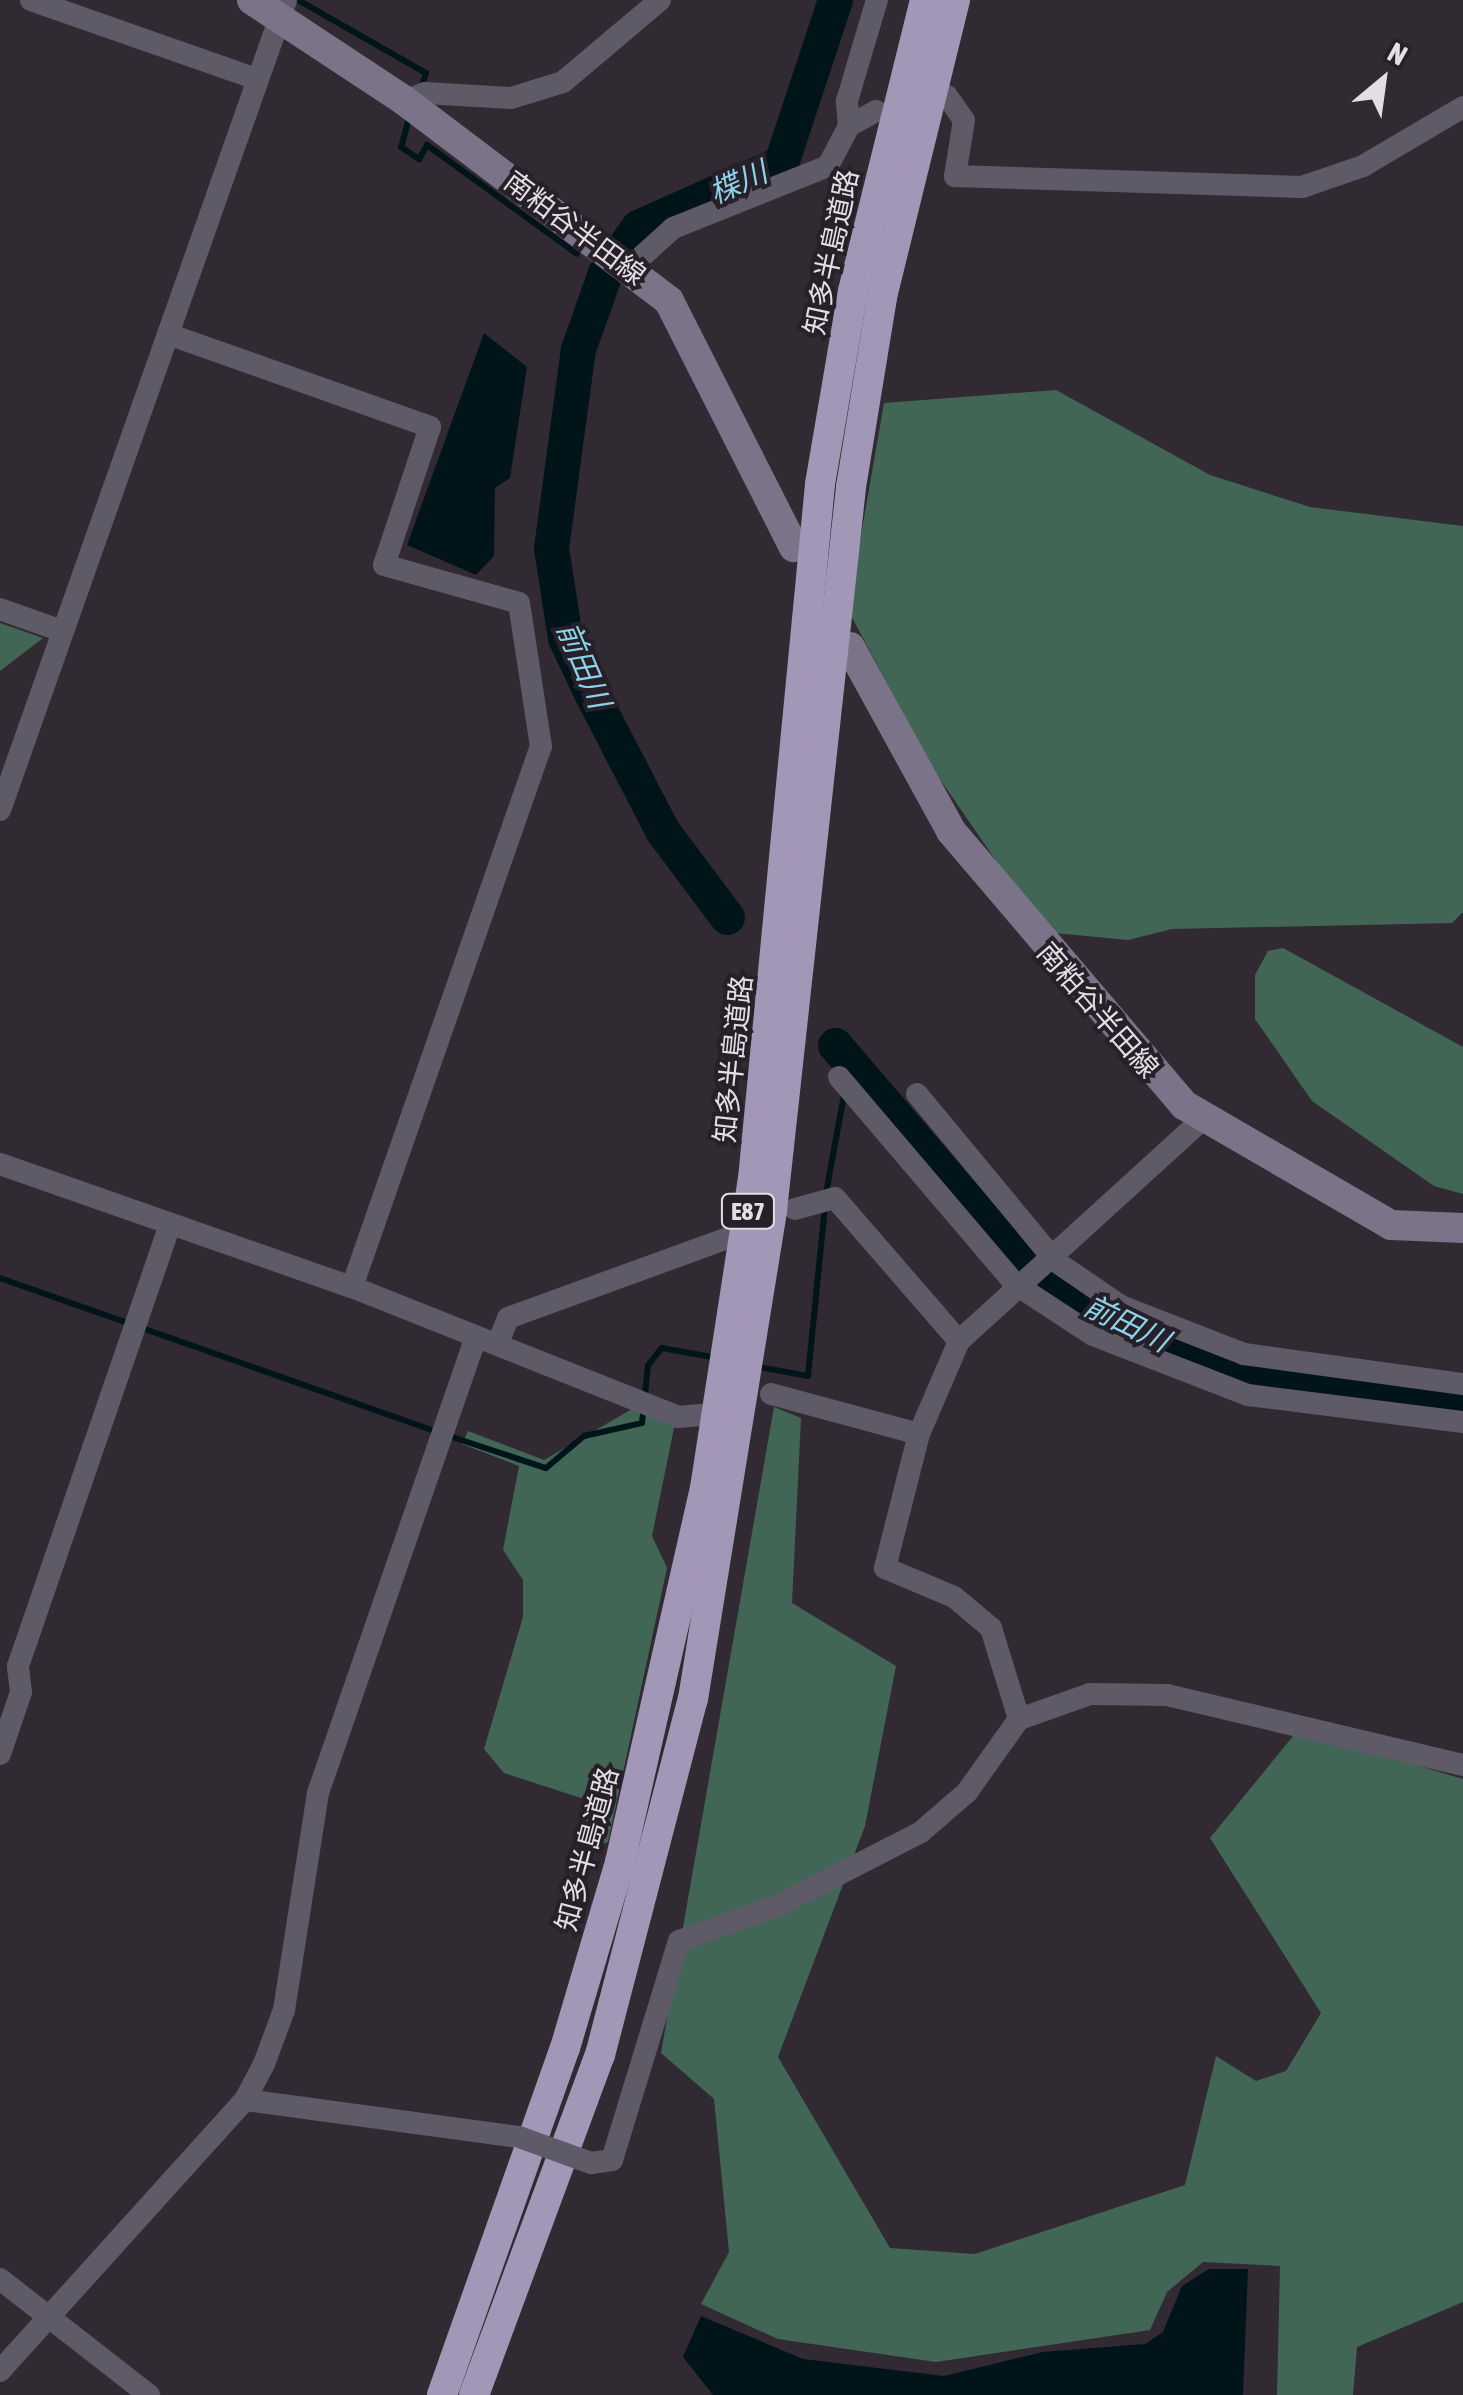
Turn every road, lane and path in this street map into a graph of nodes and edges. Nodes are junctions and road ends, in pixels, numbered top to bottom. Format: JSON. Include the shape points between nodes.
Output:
{"nodes":[{"id":1,"x":31,"y":0,"type":"edge"},
{"id":2,"x":252,"y":0,"type":"edge"},
{"id":3,"x":660,"y":0,"type":"edge"},
{"id":4,"x":877,"y":0,"type":"edge"},
{"id":5,"x":925,"y":0,"type":"edge"},
{"id":6,"x":955,"y":0,"type":"edge"},
{"id":7,"x":282,"y":10,"type":"edge"},
{"id":8,"x":257,"y":79,"type":"junction"},
{"id":9,"x":947,"y":96,"type":"dead end"},
{"id":10,"x":406,"y":102,"type":"junction"},
{"id":11,"x":1463,"y":108,"type":"edge"},
{"id":12,"x":876,"y":111,"type":"dead end"},
{"id":13,"x":849,"y":126,"type":"junction"},
{"id":14,"x":619,"y":260,"type":"junction"},
{"id":15,"x":168,"y":334,"type":"junction"},
{"id":16,"x":794,"y":547,"type":"dead end"},
{"id":17,"x":0,"y":609,"type":"edge"},
{"id":18,"x":62,"y":630,"type":"junction"},
{"id":19,"x":850,"y":647,"type":"dead end"},
{"id":20,"x":0,"y":810,"type":"edge"},
{"id":21,"x":839,"y":1077,"type":"dead end"},
{"id":22,"x":917,"y":1094,"type":"dead end"},
{"id":23,"x":1201,"y":1121,"type":"junction"},
{"id":24,"x":0,"y":1164,"type":"edge"},
{"id":25,"x":795,"y":1209,"type":"dead end"},
{"id":26,"x":170,"y":1224,"type":"junction"},
{"id":27,"x":1463,"y":1228,"type":"edge"},
{"id":28,"x":725,"y":1240,"type":"dead end"},
{"id":29,"x":1055,"y":1261,"type":"junction"},
{"id":30,"x":352,"y":1287,"type":"junction"},
{"id":31,"x":1023,"y":1289,"type":"junction"},
{"id":32,"x":487,"y":1340,"type":"junction"},
{"id":33,"x":959,"y":1341,"type":"junction"},
{"id":34,"x":1463,"y":1384,"type":"edge"},
{"id":35,"x":771,"y":1394,"type":"dead end"},
{"id":36,"x":701,"y":1415,"type":"dead end"},
{"id":37,"x":1463,"y":1422,"type":"edge"},
{"id":38,"x":918,"y":1434,"type":"junction"},
{"id":39,"x":1020,"y":1719,"type":"junction"},
{"id":40,"x":0,"y":1754,"type":"edge"},
{"id":41,"x":1463,"y":1765,"type":"edge"},
{"id":42,"x":246,"y":2100,"type":"junction"},
{"id":43,"x":0,"y":2279,"type":"edge"},
{"id":44,"x":45,"y":2314,"type":"junction"},
{"id":45,"x":0,"y":2371,"type":"edge"},
{"id":46,"x":149,"y":2395,"type":"edge"},
{"id":47,"x":442,"y":2395,"type":"edge"},
{"id":48,"x":474,"y":2395,"type":"edge"}],
"edges":[{"from":1,"to":8,"type":"street"},
{"from":2,"to":7,"type":"main road","name":"南粕谷半田線"},
{"from":3,"to":10,"type":"street","via":[[563,82],[510,98],[425,93]]},
{"from":4,"to":13,"type":"street","via":[[850,88]]},
{"from":5,"to":47,"type":"highway","name":"知多半島道路","number":"E87","via":[[853,291],[820,484],[754,1179],[705,1488],[620,1862],[566,2048]]},
{"from":6,"to":48,"type":"highway","name":"知多半島道路","number":"E87","via":[[882,296],[851,487],[772,1210],[693,1699],[600,2054]]},
{"from":7,"to":8,"type":"street"},
{"from":7,"to":10,"type":"main road","name":"南粕谷半田線"},
{"from":8,"to":15,"type":"street"},
{"from":9,"to":11,"type":"street","via":[[964,120],[955,176],[1302,187],[1363,166]]},
{"from":10,"to":14,"type":"main road","name":"南粕谷半田線"},
{"from":12,"to":13,"type":"street"},
{"from":13,"to":14,"type":"street","via":[[817,178],[673,228]]},
{"from":14,"to":16,"type":"main road","name":"南粕谷半田線","via":[[669,301],[698,348]]},
{"from":15,"to":18,"type":"street"},
{"from":15,"to":30,"type":"street","via":[[430,427],[384,565],[519,602],[541,746]]},
{"from":17,"to":18,"type":"street"},
{"from":18,"to":20,"type":"street"},
{"from":19,"to":23,"type":"main road","name":"南粕谷半田線","via":[[951,831]]},
{"from":21,"to":31,"type":"street"},
{"from":22,"to":29,"type":"street"},
{"from":23,"to":27,"type":"main road","name":"南粕谷半田線","via":[[1391,1225]]},
{"from":23,"to":29,"type":"street"},
{"from":24,"to":26,"type":"street"},
{"from":25,"to":33,"type":"street","via":[[835,1198]]},
{"from":26,"to":30,"type":"street"},
{"from":26,"to":40,"type":"street","via":[[18,1666],[22,1692]]},
{"from":28,"to":32,"type":"street","via":[[508,1318]]},
{"from":29,"to":31,"type":"street"},
{"from":29,"to":34,"type":"street","via":[[1121,1306],[1198,1340],[1300,1366]]},
{"from":30,"to":32,"type":"street"},
{"from":31,"to":33,"type":"street"},
{"from":31,"to":37,"type":"street","via":[[1093,1335],[1191,1380]]},
{"from":32,"to":36,"type":"street","via":[[678,1417]]},
{"from":32,"to":42,"type":"street","via":[[318,1793],[284,2010]]},
{"from":33,"to":38,"type":"street"},
{"from":35,"to":38,"type":"street"},
{"from":38,"to":39,"type":"street","via":[[885,1568],[954,1598],[991,1628]]},
{"from":39,"to":41,"type":"street","via":[[1090,1694],[1167,1695]]},
{"from":39,"to":42,"type":"street","bridge":true,"via":[[968,1792],[921,1832],[777,1906],[679,1941],[612,2160],[590,2163],[518,2136]]},
{"from":42,"to":44,"type":"street"},
{"from":43,"to":44,"type":"street"},
{"from":44,"to":45,"type":"street"},
{"from":44,"to":46,"type":"street"}]}
